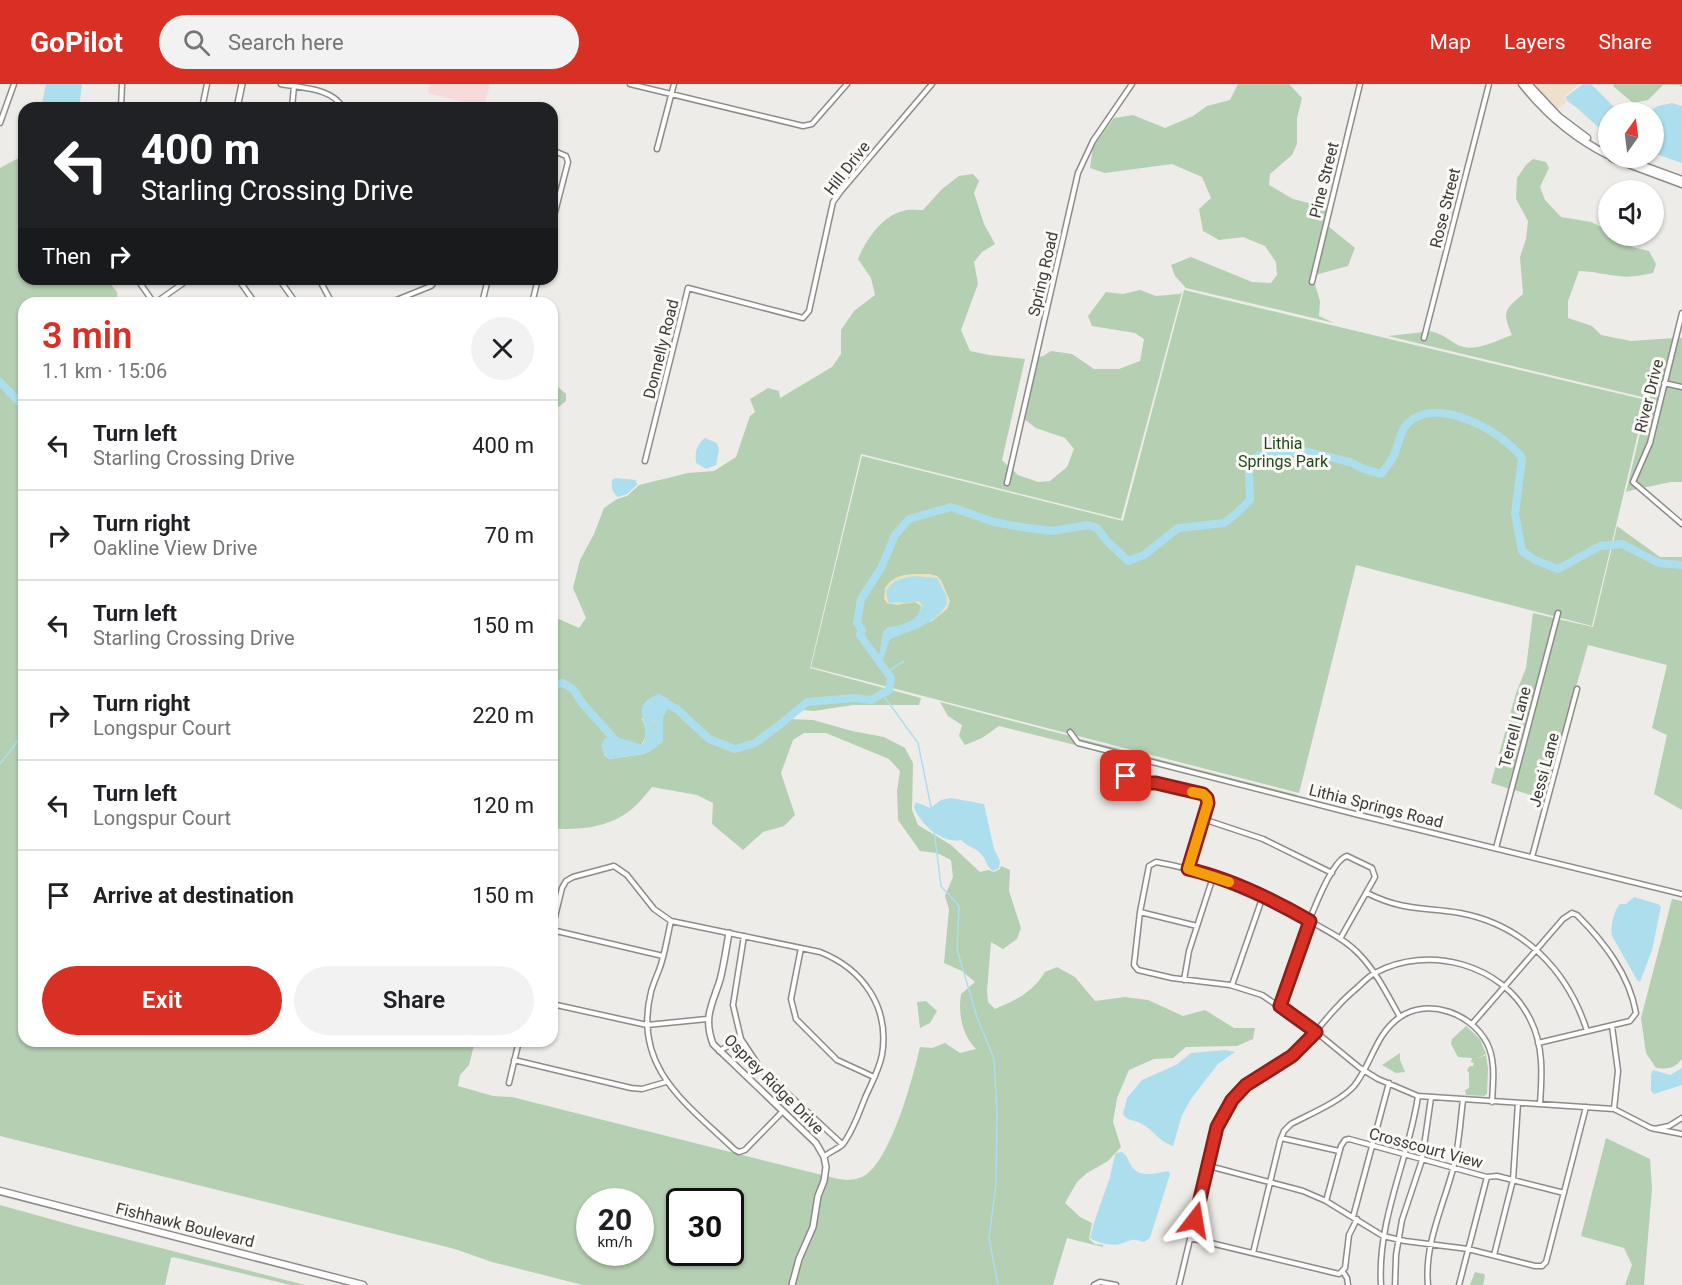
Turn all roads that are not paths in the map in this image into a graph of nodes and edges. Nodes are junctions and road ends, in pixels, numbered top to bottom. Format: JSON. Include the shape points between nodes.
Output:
{"nodes":[{"id":1,"x":14,"y":84,"type":"edge"},
{"id":2,"x":122,"y":84,"type":"edge"},
{"id":3,"x":207,"y":84,"type":"edge"},
{"id":4,"x":242,"y":84,"type":"edge"},
{"id":5,"x":281,"y":84,"type":"edge"},
{"id":6,"x":630,"y":84,"type":"edge"},
{"id":7,"x":674,"y":84,"type":"edge"},
{"id":8,"x":847,"y":84,"type":"edge"},
{"id":9,"x":932,"y":84,"type":"edge"},
{"id":10,"x":1132,"y":84,"type":"edge"},
{"id":11,"x":1360,"y":84,"type":"edge"},
{"id":12,"x":1489,"y":84,"type":"edge"},
{"id":13,"x":1522,"y":84,"type":"edge"},
{"id":14,"x":1528,"y":84,"type":"edge"},
{"id":15,"x":294,"y":86,"type":"junction"},
{"id":16,"x":672,"y":95,"type":"junction"},
{"id":17,"x":121,"y":102,"type":"edge"},
{"id":18,"x":203,"y":102,"type":"edge"},
{"id":19,"x":238,"y":102,"type":"edge"},
{"id":20,"x":293,"y":102,"type":"edge"},
{"id":21,"x":340,"y":102,"type":"edge"},
{"id":22,"x":0,"y":123,"type":"edge"},
{"id":23,"x":1598,"y":144,"type":"edge"},
{"id":24,"x":657,"y":149,"type":"dead end"},
{"id":25,"x":1598,"y":149,"type":"edge"},
{"id":26,"x":558,"y":153,"type":"edge"},
{"id":27,"x":1639,"y":168,"type":"edge"},
{"id":28,"x":1649,"y":168,"type":"edge"},
{"id":29,"x":1682,"y":180,"type":"edge"},
{"id":30,"x":1682,"y":184,"type":"edge"},
{"id":31,"x":558,"y":192,"type":"edge"},
{"id":32,"x":1312,"y":282,"type":"dead end"},
{"id":33,"x":180,"y":285,"type":"edge"},
{"id":34,"x":432,"y":285,"type":"edge"},
{"id":35,"x":164,"y":297,"type":"edge"},
{"id":36,"x":404,"y":297,"type":"edge"},
{"id":37,"x":1682,"y":313,"type":"edge"},
{"id":38,"x":803,"y":318,"type":"joint"},
{"id":39,"x":1424,"y":338,"type":"dead end"},
{"id":40,"x":1664,"y":383,"type":"junction"},
{"id":41,"x":1682,"y":387,"type":"edge"},
{"id":42,"x":645,"y":461,"type":"dead end"},
{"id":43,"x":1007,"y":483,"type":"dead end"},
{"id":44,"x":1682,"y":524,"type":"edge"},
{"id":45,"x":1558,"y":613,"type":"dead end"},
{"id":46,"x":1577,"y":689,"type":"dead end"},
{"id":47,"x":1070,"y":732,"type":"dead end"},
{"id":48,"x":1139,"y":783,"type":"junction"},
{"id":49,"x":1203,"y":819,"type":"junction"},
{"id":50,"x":1496,"y":848,"type":"junction"},
{"id":51,"x":1533,"y":857,"type":"junction"},
{"id":52,"x":1188,"y":869,"type":"junction"},
{"id":53,"x":1332,"y":873,"type":"junction"},
{"id":54,"x":1213,"y":876,"type":"junction"},
{"id":55,"x":1367,"y":894,"type":"junction"},
{"id":56,"x":1682,"y":894,"type":"edge"},
{"id":57,"x":1263,"y":896,"type":"junction"},
{"id":58,"x":558,"y":904,"type":"edge"},
{"id":59,"x":1140,"y":912,"type":"junction"},
{"id":60,"x":671,"y":921,"type":"junction"},
{"id":61,"x":1310,"y":921,"type":"junction"},
{"id":62,"x":1197,"y":926,"type":"junction"},
{"id":63,"x":558,"y":930,"type":"edge"},
{"id":64,"x":729,"y":933,"type":"junction"},
{"id":65,"x":744,"y":936,"type":"junction"},
{"id":66,"x":1340,"y":939,"type":"junction"},
{"id":67,"x":801,"y":948,"type":"junction"},
{"id":68,"x":1536,"y":950,"type":"junction"},
{"id":69,"x":663,"y":956,"type":"junction"},
{"id":70,"x":1374,"y":973,"type":"junction"},
{"id":71,"x":1184,"y":980,"type":"junction"},
{"id":72,"x":1232,"y":985,"type":"junction"},
{"id":73,"x":1504,"y":987,"type":"junction"},
{"id":74,"x":558,"y":1005,"type":"edge"},
{"id":75,"x":1280,"y":1006,"type":"junction"},
{"id":76,"x":1400,"y":1017,"type":"junction"},
{"id":77,"x":707,"y":1019,"type":"junction"},
{"id":78,"x":1472,"y":1024,"type":"junction"},
{"id":79,"x":647,"y":1025,"type":"junction"},
{"id":80,"x":1612,"y":1026,"type":"junction"},
{"id":81,"x":1587,"y":1031,"type":"junction"},
{"id":82,"x":1316,"y":1032,"type":"junction"},
{"id":83,"x":741,"y":1039,"type":"junction"},
{"id":84,"x":1538,"y":1043,"type":"junction"},
{"id":85,"x":517,"y":1047,"type":"edge"},
{"id":86,"x":718,"y":1051,"type":"junction"},
{"id":87,"x":514,"y":1060,"type":"junction"},
{"id":88,"x":1364,"y":1071,"type":"junction"},
{"id":89,"x":874,"y":1077,"type":"junction"},
{"id":90,"x":666,"y":1082,"type":"junction"},
{"id":91,"x":509,"y":1083,"type":"dead end"},
{"id":92,"x":1389,"y":1083,"type":"junction"},
{"id":93,"x":1418,"y":1095,"type":"junction"},
{"id":94,"x":1431,"y":1098,"type":"junction"},
{"id":95,"x":1463,"y":1100,"type":"junction"},
{"id":96,"x":1492,"y":1102,"type":"junction"},
{"id":97,"x":1518,"y":1103,"type":"junction"},
{"id":98,"x":1540,"y":1104,"type":"junction"},
{"id":99,"x":1586,"y":1107,"type":"junction"},
{"id":100,"x":1614,"y":1109,"type":"junction"},
{"id":101,"x":782,"y":1112,"type":"junction"},
{"id":102,"x":1682,"y":1118,"type":"edge"},
{"id":103,"x":1654,"y":1129,"type":"junction"},
{"id":104,"x":1682,"y":1134,"type":"edge"},
{"id":105,"x":1281,"y":1138,"type":"junction"},
{"id":106,"x":842,"y":1144,"type":"junction"},
{"id":107,"x":1372,"y":1146,"type":"junction"},
{"id":108,"x":1339,"y":1151,"type":"junction"},
{"id":109,"x":1403,"y":1154,"type":"junction"},
{"id":110,"x":824,"y":1157,"type":"junction"},
{"id":111,"x":1422,"y":1160,"type":"junction"},
{"id":112,"x":1209,"y":1166,"type":"junction"},
{"id":113,"x":1453,"y":1168,"type":"junction"},
{"id":114,"x":1487,"y":1177,"type":"junction"},
{"id":115,"x":1513,"y":1180,"type":"junction"},
{"id":116,"x":1270,"y":1182,"type":"junction"},
{"id":117,"x":0,"y":1191,"type":"edge"},
{"id":118,"x":1564,"y":1193,"type":"junction"},
{"id":119,"x":1326,"y":1201,"type":"junction"},
{"id":120,"x":1355,"y":1218,"type":"junction"},
{"id":121,"x":1383,"y":1236,"type":"junction"},
{"id":122,"x":1190,"y":1238,"type":"junction"},
{"id":123,"x":1398,"y":1240,"type":"junction"},
{"id":124,"x":1430,"y":1244,"type":"junction"},
{"id":125,"x":1468,"y":1249,"type":"junction"},
{"id":126,"x":1253,"y":1253,"type":"junction"},
{"id":127,"x":1494,"y":1255,"type":"junction"},
{"id":128,"x":1343,"y":1272,"type":"junction"},
{"id":129,"x":363,"y":1285,"type":"edge"},
{"id":130,"x":792,"y":1285,"type":"edge"},
{"id":131,"x":1094,"y":1285,"type":"edge"},
{"id":132,"x":1116,"y":1285,"type":"edge"},
{"id":133,"x":1179,"y":1285,"type":"edge"},
{"id":134,"x":1348,"y":1285,"type":"edge"},
{"id":135,"x":1381,"y":1285,"type":"edge"},
{"id":136,"x":1395,"y":1285,"type":"edge"},
{"id":137,"x":1428,"y":1285,"type":"edge"},
{"id":138,"x":1459,"y":1285,"type":"edge"}],
"edges":[{"from":1,"to":22,"type":"street"},
{"from":2,"to":17,"type":"street"},
{"from":3,"to":18,"type":"street"},
{"from":4,"to":19,"type":"street"},
{"from":5,"to":15,"type":"street"},
{"from":6,"to":16,"type":"street"},
{"from":7,"to":16,"type":"street"},
{"from":8,"to":16,"type":"street","via":[[812,124],[803,126]]},
{"from":9,"to":38,"type":"street","name":"Hill Drive","via":[[833,202],[809,311]]},
{"from":10,"to":43,"type":"street","name":"Spring Road","via":[[1093,141],[1078,173]]},
{"from":11,"to":32,"type":"street","name":"Pine Street"},
{"from":12,"to":39,"type":"street","name":"Rose Street"},
{"from":13,"to":25,"type":"main road","via":[[1561,124]]},
{"from":14,"to":23,"type":"main road","via":[[1566,123]]},
{"from":15,"to":20,"type":"street"},
{"from":15,"to":21,"type":"street","via":[[329,94]]},
{"from":16,"to":24,"type":"street"},
{"from":26,"to":31,"type":"street","via":[[568,162]]},
{"from":27,"to":30,"type":"main road"},
{"from":28,"to":29,"type":"main road"},
{"from":33,"to":35,"type":"street"},
{"from":34,"to":36,"type":"street"},
{"from":37,"to":40,"type":"street","name":"River Drive"},
{"from":38,"to":42,"type":"street","name":"Donnelly Road","via":[[688,288]]},
{"from":40,"to":41,"type":"street"},
{"from":40,"to":44,"type":"street","name":"River Drive","via":[[1650,443],[1633,482]]},
{"from":45,"to":50,"type":"street","name":"Terrell Lane"},
{"from":46,"to":51,"type":"street","name":"Jessi Lane"},
{"from":47,"to":50,"type":"street","name":"Lithia Springs Road","via":[[1078,743]]},
{"from":48,"to":48,"type":"street","via":[[1129,775],[1123,778],[1121,786],[1131,794],[1138,790]]},
{"from":48,"to":49,"type":"street","via":[[1203,794],[1208,803]]},
{"from":49,"to":52,"type":"street"},
{"from":49,"to":53,"type":"street","via":[[1263,839]]},
{"from":50,"to":51,"type":"street","name":"Lithia Springs Road"},
{"from":51,"to":56,"type":"street","name":"Lithia Springs Road"},
{"from":52,"to":54,"type":"street"},
{"from":52,"to":59,"type":"street","via":[[1156,861],[1149,866]]},
{"from":53,"to":55,"type":"street","via":[[1346,856],[1372,868],[1375,877]]},
{"from":53,"to":61,"type":"street"},
{"from":54,"to":57,"type":"street"},
{"from":54,"to":62,"type":"street"},
{"from":55,"to":66,"type":"street"},
{"from":55,"to":68,"type":"street","via":[[1401,907],[1486,920]]},
{"from":57,"to":61,"type":"street"},
{"from":57,"to":72,"type":"street"},
{"from":58,"to":60,"type":"street","via":[[566,881],[608,866],[621,869],[654,909]]},
{"from":59,"to":62,"type":"street"},
{"from":59,"to":71,"type":"street","via":[[1134,965],[1138,970]]},
{"from":60,"to":64,"type":"street"},
{"from":60,"to":69,"type":"street"},
{"from":61,"to":66,"type":"street"},
{"from":61,"to":75,"type":"street"},
{"from":62,"to":71,"type":"street"},
{"from":63,"to":69,"type":"street"},
{"from":64,"to":65,"type":"street"},
{"from":64,"to":77,"type":"street"},
{"from":65,"to":67,"type":"street"},
{"from":65,"to":83,"type":"street","via":[[733,1005]]},
{"from":66,"to":70,"type":"street"},
{"from":67,"to":89,"type":"street","via":[[791,999],[796,1019],[837,1060]]},
{"from":67,"to":89,"type":"street","via":[[837,959],[873,995],[883,1037]]},
{"from":68,"to":73,"type":"street"},
{"from":68,"to":80,"type":"street","via":[[1572,913],[1589,927],[1609,951],[1635,1006],[1634,1018]]},
{"from":68,"to":81,"type":"street","via":[[1556,969]]},
{"from":69,"to":79,"type":"street","via":[[650,993]]},
{"from":70,"to":73,"type":"street","via":[[1403,962],[1450,961],[1489,976]]},
{"from":70,"to":76,"type":"street"},
{"from":70,"to":82,"type":"street"},
{"from":71,"to":72,"type":"street"},
{"from":72,"to":75,"type":"street"},
{"from":73,"to":78,"type":"street"},
{"from":73,"to":84,"type":"street","via":[[1530,1018]]},
{"from":74,"to":79,"type":"street"},
{"from":75,"to":82,"type":"street"},
{"from":76,"to":78,"type":"street","via":[[1416,1010],[1434,1009],[1451,1012]]},
{"from":76,"to":88,"type":"street","via":[[1380,1038]]},
{"from":77,"to":79,"type":"street"},
{"from":77,"to":86,"type":"street","name":"Osprey Ridge Drive","via":[[710,1037]]},
{"from":78,"to":96,"type":"street","via":[[1487,1043],[1492,1059]]},
{"from":79,"to":90,"type":"street","via":[[653,1057]]},
{"from":80,"to":81,"type":"street"},
{"from":80,"to":100,"type":"street","via":[[1618,1071]]},
{"from":81,"to":84,"type":"street"},
{"from":82,"to":88,"type":"street"},
{"from":82,"to":112,"type":"street","via":[[1292,1056],[1239,1091],[1220,1121]]},
{"from":83,"to":86,"type":"street"},
{"from":83,"to":106,"type":"street","via":[[761,1069]]},
{"from":84,"to":98,"type":"street","via":[[1542,1073]]},
{"from":85,"to":87,"type":"street"},
{"from":86,"to":101,"type":"street","name":"Osprey Ridge Drive"},
{"from":87,"to":90,"type":"street","via":[[631,1088]]},
{"from":87,"to":91,"type":"street"},
{"from":88,"to":92,"type":"street"},
{"from":88,"to":105,"type":"street","via":[[1348,1091],[1291,1124]]},
{"from":89,"to":106,"type":"street"},
{"from":90,"to":101,"type":"street","via":[[740,1152]]},
{"from":92,"to":93,"type":"street"},
{"from":92,"to":107,"type":"street"},
{"from":93,"to":94,"type":"street"},
{"from":93,"to":109,"type":"street"},
{"from":94,"to":95,"type":"street"},
{"from":94,"to":111,"type":"street"},
{"from":95,"to":96,"type":"street"},
{"from":95,"to":113,"type":"street"},
{"from":96,"to":97,"type":"street"},
{"from":97,"to":98,"type":"street"},
{"from":97,"to":115,"type":"street"},
{"from":98,"to":99,"type":"street"},
{"from":99,"to":100,"type":"street"},
{"from":99,"to":118,"type":"street"},
{"from":100,"to":103,"type":"street"},
{"from":101,"to":110,"type":"street","name":"Osprey Ridge Drive","via":[[816,1143]]},
{"from":102,"to":103,"type":"street","via":[[1670,1126]]},
{"from":103,"to":104,"type":"street"},
{"from":105,"to":108,"type":"street"},
{"from":105,"to":116,"type":"street"},
{"from":106,"to":110,"type":"street"},
{"from":107,"to":108,"type":"street","name":"Crosscourt View","via":[[1345,1140]]},
{"from":107,"to":109,"type":"street","name":"Crosscourt View"},
{"from":107,"to":120,"type":"street"},
{"from":108,"to":119,"type":"street"},
{"from":109,"to":111,"type":"street","name":"Crosscourt View"},
{"from":109,"to":121,"type":"street"},
{"from":110,"to":130,"type":"street","name":"Osprey Ridge Drive","via":[[824,1181],[813,1227]]},
{"from":111,"to":113,"type":"street","name":"Crosscourt View"},
{"from":111,"to":123,"type":"street"},
{"from":112,"to":116,"type":"street"},
{"from":112,"to":122,"type":"street"},
{"from":113,"to":114,"type":"street","name":"Crosscourt View"},
{"from":113,"to":124,"type":"street"},
{"from":114,"to":115,"type":"street","name":"Crosscourt View"},
{"from":114,"to":125,"type":"street"},
{"from":115,"to":118,"type":"street","name":"Crosscourt View"},
{"from":115,"to":127,"type":"street"},
{"from":116,"to":119,"type":"street"},
{"from":116,"to":126,"type":"street"},
{"from":117,"to":129,"type":"main road","name":"Fishhawk Boulevard"},
{"from":118,"to":127,"type":"street","via":[[1542,1266]]},
{"from":119,"to":120,"type":"street"},
{"from":120,"to":121,"type":"street"},
{"from":120,"to":128,"type":"street"},
{"from":121,"to":123,"type":"street"},
{"from":121,"to":135,"type":"street"},
{"from":122,"to":126,"type":"street"},
{"from":122,"to":133,"type":"street"},
{"from":123,"to":124,"type":"street"},
{"from":123,"to":136,"type":"street"},
{"from":124,"to":125,"type":"street"},
{"from":124,"to":137,"type":"street"},
{"from":125,"to":127,"type":"street"},
{"from":125,"to":138,"type":"street"},
{"from":126,"to":128,"type":"street","via":[[1336,1274]]},
{"from":128,"to":134,"type":"street"},
{"from":131,"to":132,"type":"street"}]}
